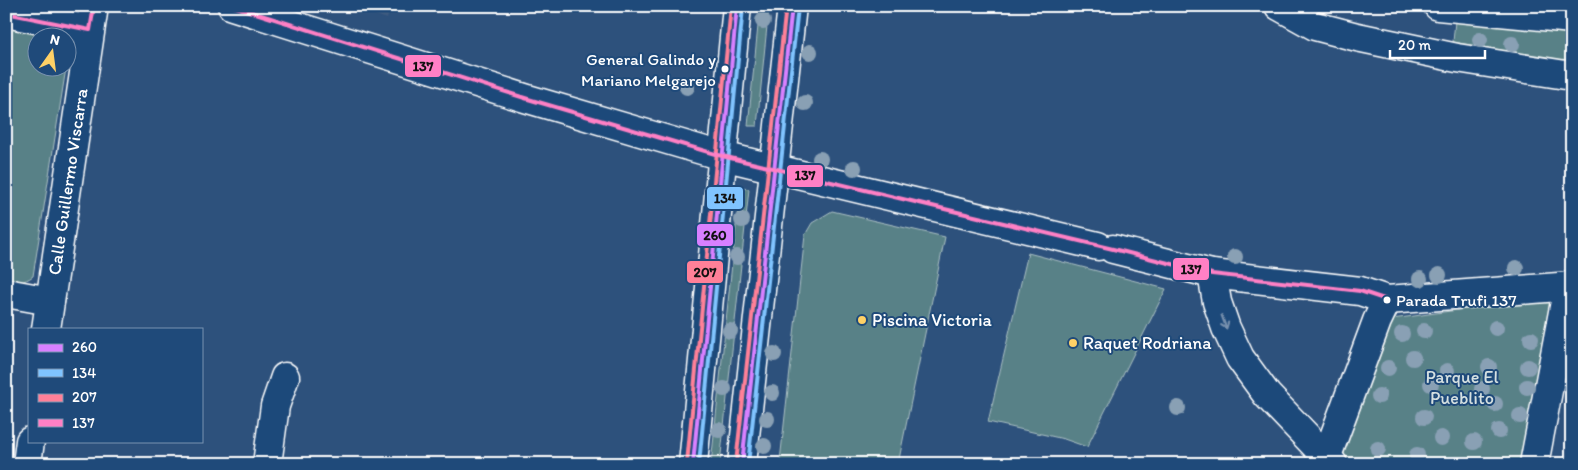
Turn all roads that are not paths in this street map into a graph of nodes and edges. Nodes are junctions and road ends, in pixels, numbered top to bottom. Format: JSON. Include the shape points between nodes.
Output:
{"nodes":[{"id":1,"x":232,"y":6,"type":"edge"},
{"id":2,"x":737,"y":6,"type":"edge"},
{"id":3,"x":792,"y":6,"type":"edge"},
{"id":4,"x":1279,"y":6,"type":"edge"},
{"id":5,"x":1438,"y":6,"type":"edge"},
{"id":6,"x":6,"y":13,"type":"edge"},
{"id":7,"x":92,"y":18,"type":"edge"},
{"id":8,"x":1572,"y":19,"type":"edge"},
{"id":9,"x":1572,"y":76,"type":"edge"},
{"id":10,"x":722,"y":156,"type":"junction"},
{"id":11,"x":775,"y":169,"type":"junction"},
{"id":12,"x":1212,"y":274,"type":"junction"},
{"id":13,"x":1570,"y":286,"type":"edge"},
{"id":14,"x":6,"y":293,"type":"edge"},
{"id":15,"x":1387,"y":300,"type":"junction"},
{"id":16,"x":50,"y":301,"type":"junction"},
{"id":17,"x":46,"y":328,"type":"edge"},
{"id":18,"x":286,"y":377,"type":"dead end"},
{"id":19,"x":30,"y":442,"type":"edge"},
{"id":20,"x":1328,"y":461,"type":"edge"},
{"id":21,"x":26,"y":464,"type":"edge"},
{"id":22,"x":268,"y":464,"type":"edge"},
{"id":23,"x":693,"y":464,"type":"edge"},
{"id":24,"x":742,"y":464,"type":"edge"},
{"id":25,"x":1534,"y":464,"type":"edge"}],
"edges":[{"from":1,"to":10,"type":"street"},
{"from":2,"to":10,"type":"street"},
{"from":3,"to":11,"type":"street"},
{"from":4,"to":9,"type":"street","via":[[1315,26],[1358,37],[1457,58]]},
{"from":5,"to":8,"type":"street"},
{"from":6,"to":7,"type":"street"},
{"from":7,"to":16,"type":"street","name":"Calle Guillermo Viscarra"},
{"from":10,"to":11,"type":"street"},
{"from":10,"to":23,"type":"street"},
{"from":11,"to":12,"type":"street"},
{"from":11,"to":24,"type":"street"},
{"from":12,"to":15,"type":"street","via":[[1360,291]]},
{"from":12,"to":20,"type":"street","one_way":true,"via":[[1217,302],[1240,358],[1267,395]]},
{"from":13,"to":15,"type":"street"},
{"from":13,"to":25,"type":"street"},
{"from":14,"to":16,"type":"street"},
{"from":15,"to":20,"type":"street","via":[[1376,322]]},
{"from":16,"to":17,"type":"street","name":"Calle Guillermo Viscarra"},
{"from":18,"to":22,"type":"street","via":[[275,406]]},
{"from":19,"to":21,"type":"street"}]}
